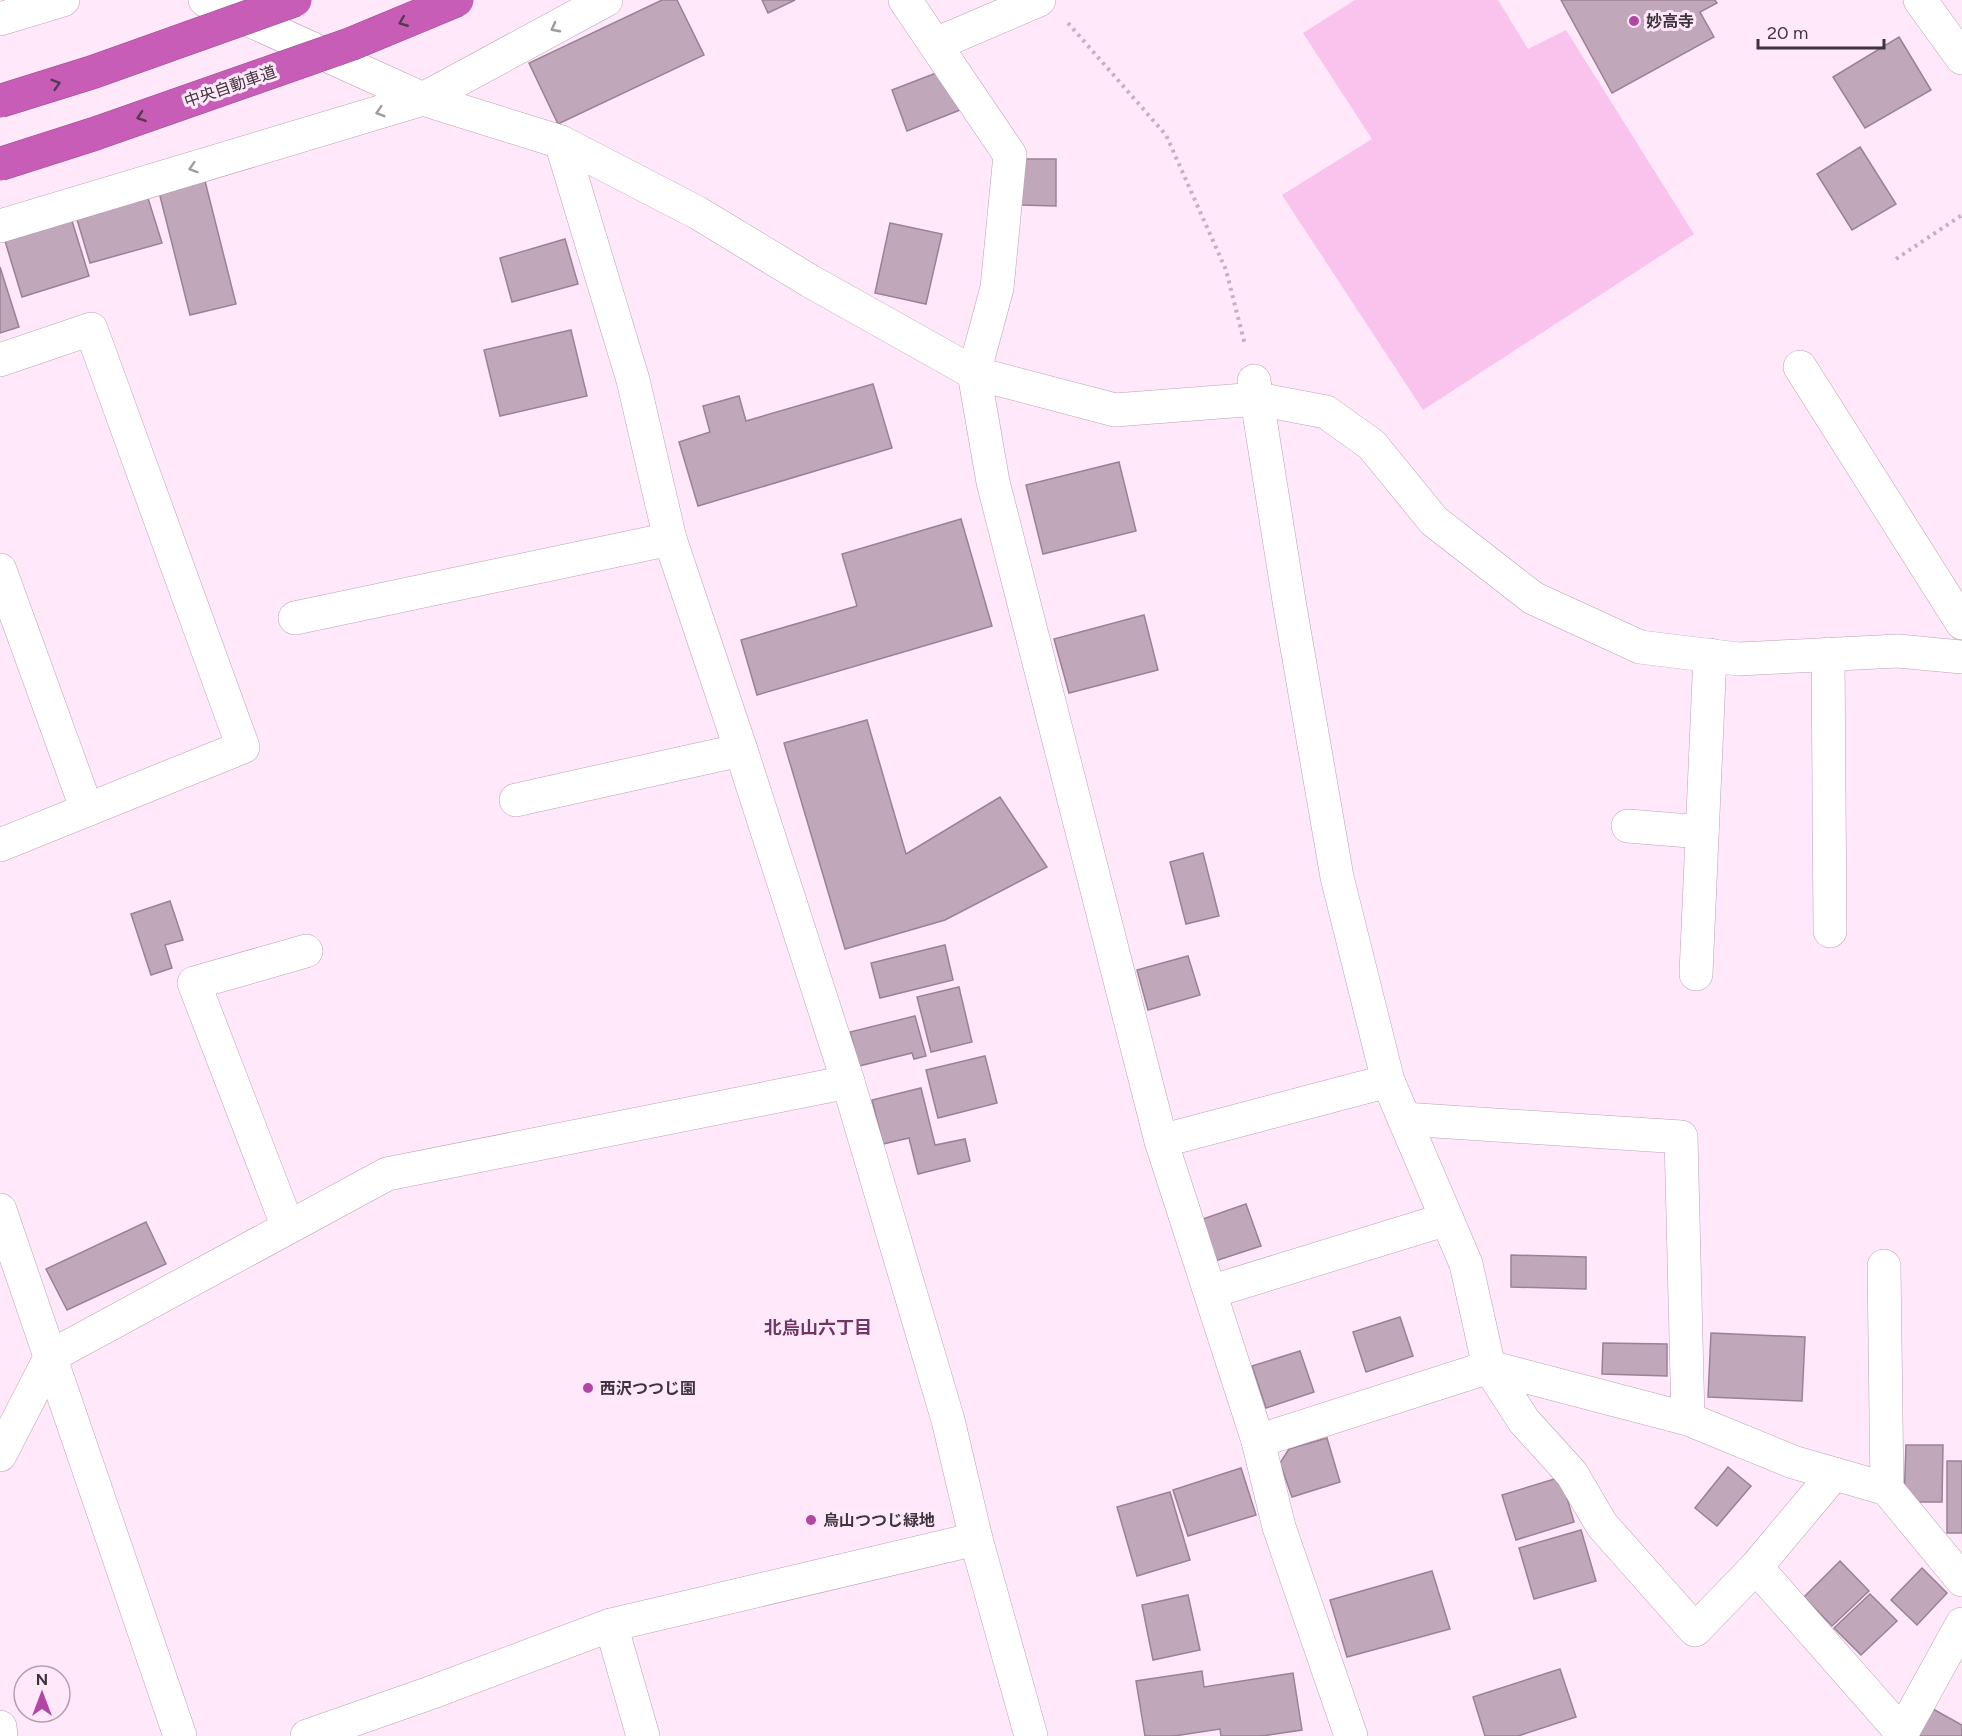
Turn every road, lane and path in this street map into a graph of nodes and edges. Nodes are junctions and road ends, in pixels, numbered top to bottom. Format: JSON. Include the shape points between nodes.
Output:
{"nodes":[{"id":1,"x":63,"y":0,"type":"edge"},
{"id":2,"x":205,"y":0,"type":"edge"},
{"id":3,"x":295,"y":0,"type":"edge"},
{"id":4,"x":457,"y":0,"type":"edge"},
{"id":5,"x":606,"y":0,"type":"edge"},
{"id":6,"x":905,"y":0,"type":"edge"},
{"id":7,"x":1920,"y":0,"type":"edge"},
{"id":8,"x":1051,"y":9,"type":"edge"},
{"id":9,"x":0,"y":19,"type":"edge"},
{"id":10,"x":936,"y":44,"type":"junction"},
{"id":11,"x":1962,"y":58,"type":"edge"},
{"id":12,"x":423,"y":99,"type":"junction"},
{"id":13,"x":0,"y":101,"type":"edge"},
{"id":14,"x":561,"y":142,"type":"junction"},
{"id":15,"x":0,"y":164,"type":"edge"},
{"id":16,"x":1962,"y":215,"type":"edge"},
{"id":17,"x":0,"y":226,"type":"edge"},
{"id":18,"x":1896,"y":259,"type":"dead end"},
{"id":19,"x":0,"y":360,"type":"edge"},
{"id":20,"x":1800,"y":367,"type":"dead end"},
{"id":21,"x":974,"y":373,"type":"junction"},
{"id":22,"x":1256,"y":389,"type":"junction"},
{"id":23,"x":670,"y":539,"type":"junction"},
{"id":24,"x":0,"y":570,"type":"edge"},
{"id":25,"x":295,"y":618,"type":"dead end"},
{"id":26,"x":1962,"y":623,"type":"edge"},
{"id":27,"x":1828,"y":654,"type":"junction"},
{"id":28,"x":1710,"y":655,"type":"junction"},
{"id":29,"x":1962,"y":657,"type":"edge"},
{"id":30,"x":741,"y":750,"type":"junction"},
{"id":31,"x":516,"y":800,"type":"dead end"},
{"id":32,"x":87,"y":810,"type":"junction"},
{"id":33,"x":1628,"y":826,"type":"dead end"},
{"id":34,"x":1702,"y":832,"type":"junction"},
{"id":35,"x":0,"y":845,"type":"edge"},
{"id":36,"x":1830,"y":931,"type":"dead end"},
{"id":37,"x":306,"y":951,"type":"dead end"},
{"id":38,"x":1696,"y":974,"type":"dead end"},
{"id":39,"x":848,"y":1082,"type":"junction"},
{"id":40,"x":1388,"y":1082,"type":"junction"},
{"id":41,"x":1404,"y":1119,"type":"junction"},
{"id":42,"x":1161,"y":1141,"type":"junction"},
{"id":43,"x":0,"y":1210,"type":"edge"},
{"id":44,"x":1447,"y":1219,"type":"junction"},
{"id":45,"x":288,"y":1227,"type":"junction"},
{"id":46,"x":1884,"y":1266,"type":"dead end"},
{"id":47,"x":1210,"y":1292,"type":"junction"},
{"id":48,"x":51,"y":1356,"type":"junction"},
{"id":49,"x":1489,"y":1367,"type":"junction"},
{"id":50,"x":1688,"y":1419,"type":"junction"},
{"id":51,"x":1258,"y":1441,"type":"junction"},
{"id":52,"x":0,"y":1455,"type":"edge"},
{"id":53,"x":1834,"y":1474,"type":"junction"},
{"id":54,"x":1887,"y":1489,"type":"junction"},
{"id":55,"x":976,"y":1539,"type":"junction"},
{"id":56,"x":1756,"y":1567,"type":"junction"},
{"id":57,"x":1962,"y":1580,"type":"edge"},
{"id":58,"x":1962,"y":1624,"type":"edge"},
{"id":59,"x":611,"y":1625,"type":"junction"},
{"id":60,"x":0,"y":1727,"type":"edge"},
{"id":61,"x":1,"y":1736,"type":"edge"},
{"id":62,"x":180,"y":1736,"type":"edge"},
{"id":63,"x":307,"y":1736,"type":"edge"},
{"id":64,"x":643,"y":1736,"type":"edge"},
{"id":65,"x":1031,"y":1736,"type":"edge"},
{"id":66,"x":1351,"y":1736,"type":"edge"}],
"edges":[{"from":1,"to":9,"type":"street"},
{"from":2,"to":12,"type":"street"},
{"from":13,"to":3,"type":"highway","one_way":true,"bridge":true},
{"from":4,"to":15,"type":"highway","name":"中央自動車道","one_way":true,"bridge":true,"via":[[351,44]]},
{"from":5,"to":12,"type":"street","one_way":true},
{"from":6,"to":10,"type":"street"},
{"from":7,"to":11,"type":"street"},
{"from":8,"to":10,"type":"street"},
{"from":8,"to":22,"type":"path","via":[[1166,135],[1226,270]]},
{"from":10,"to":21,"type":"street","via":[[1010,155],[997,288]]},
{"from":12,"to":14,"type":"street"},
{"from":12,"to":17,"type":"street","one_way":true},
{"from":14,"to":21,"type":"street","via":[[698,213]]},
{"from":14,"to":23,"type":"street","via":[[633,380]]},
{"from":16,"to":18,"type":"path"},
{"from":19,"to":32,"type":"street","via":[[91,329],[243,747]]},
{"from":20,"to":26,"type":"street"},
{"from":21,"to":22,"type":"street","via":[[1115,410]]},
{"from":21,"to":42,"type":"street","via":[[993,482]]},
{"from":22,"to":28,"type":"street","via":[[1326,412],[1372,445],[1434,521],[1533,598],[1640,647]]},
{"from":22,"to":40,"type":"street","via":[[1337,877]]},
{"from":23,"to":25,"type":"street"},
{"from":23,"to":30,"type":"street"},
{"from":24,"to":32,"type":"street"},
{"from":27,"to":28,"type":"street","via":[[1738,658]]},
{"from":27,"to":29,"type":"street","via":[[1899,651]]},
{"from":27,"to":36,"type":"street"},
{"from":28,"to":34,"type":"street"},
{"from":30,"to":31,"type":"street"},
{"from":30,"to":39,"type":"street"},
{"from":32,"to":35,"type":"street"},
{"from":33,"to":34,"type":"street"},
{"from":34,"to":38,"type":"street"},
{"from":37,"to":45,"type":"street","via":[[194,983]]},
{"from":39,"to":45,"type":"street","via":[[387,1174]]},
{"from":39,"to":55,"type":"street","via":[[948,1420]]},
{"from":40,"to":41,"type":"street"},
{"from":40,"to":42,"type":"street"},
{"from":41,"to":44,"type":"street"},
{"from":41,"to":50,"type":"street","via":[[1681,1137]]},
{"from":42,"to":47,"type":"street"},
{"from":43,"to":48,"type":"street"},
{"from":44,"to":47,"type":"street"},
{"from":44,"to":49,"type":"street","via":[[1466,1264]]},
{"from":45,"to":48,"type":"street"},
{"from":46,"to":54,"type":"street"},
{"from":47,"to":51,"type":"street"},
{"from":48,"to":52,"type":"street"},
{"from":48,"to":62,"type":"street"},
{"from":49,"to":50,"type":"street"},
{"from":49,"to":51,"type":"street"},
{"from":49,"to":56,"type":"street","via":[[1524,1421],[1572,1474],[1602,1525],[1695,1630]]},
{"from":50,"to":53,"type":"street","via":[[1793,1462]]},
{"from":51,"to":66,"type":"street","via":[[1279,1527]]},
{"from":53,"to":54,"type":"street"},
{"from":53,"to":56,"type":"street"},
{"from":54,"to":57,"type":"street"},
{"from":55,"to":59,"type":"street"},
{"from":55,"to":65,"type":"street"},
{"from":56,"to":58,"type":"street","via":[[1902,1733]]},
{"from":59,"to":63,"type":"street"},
{"from":59,"to":64,"type":"street"},
{"from":60,"to":61,"type":"street"}]}
